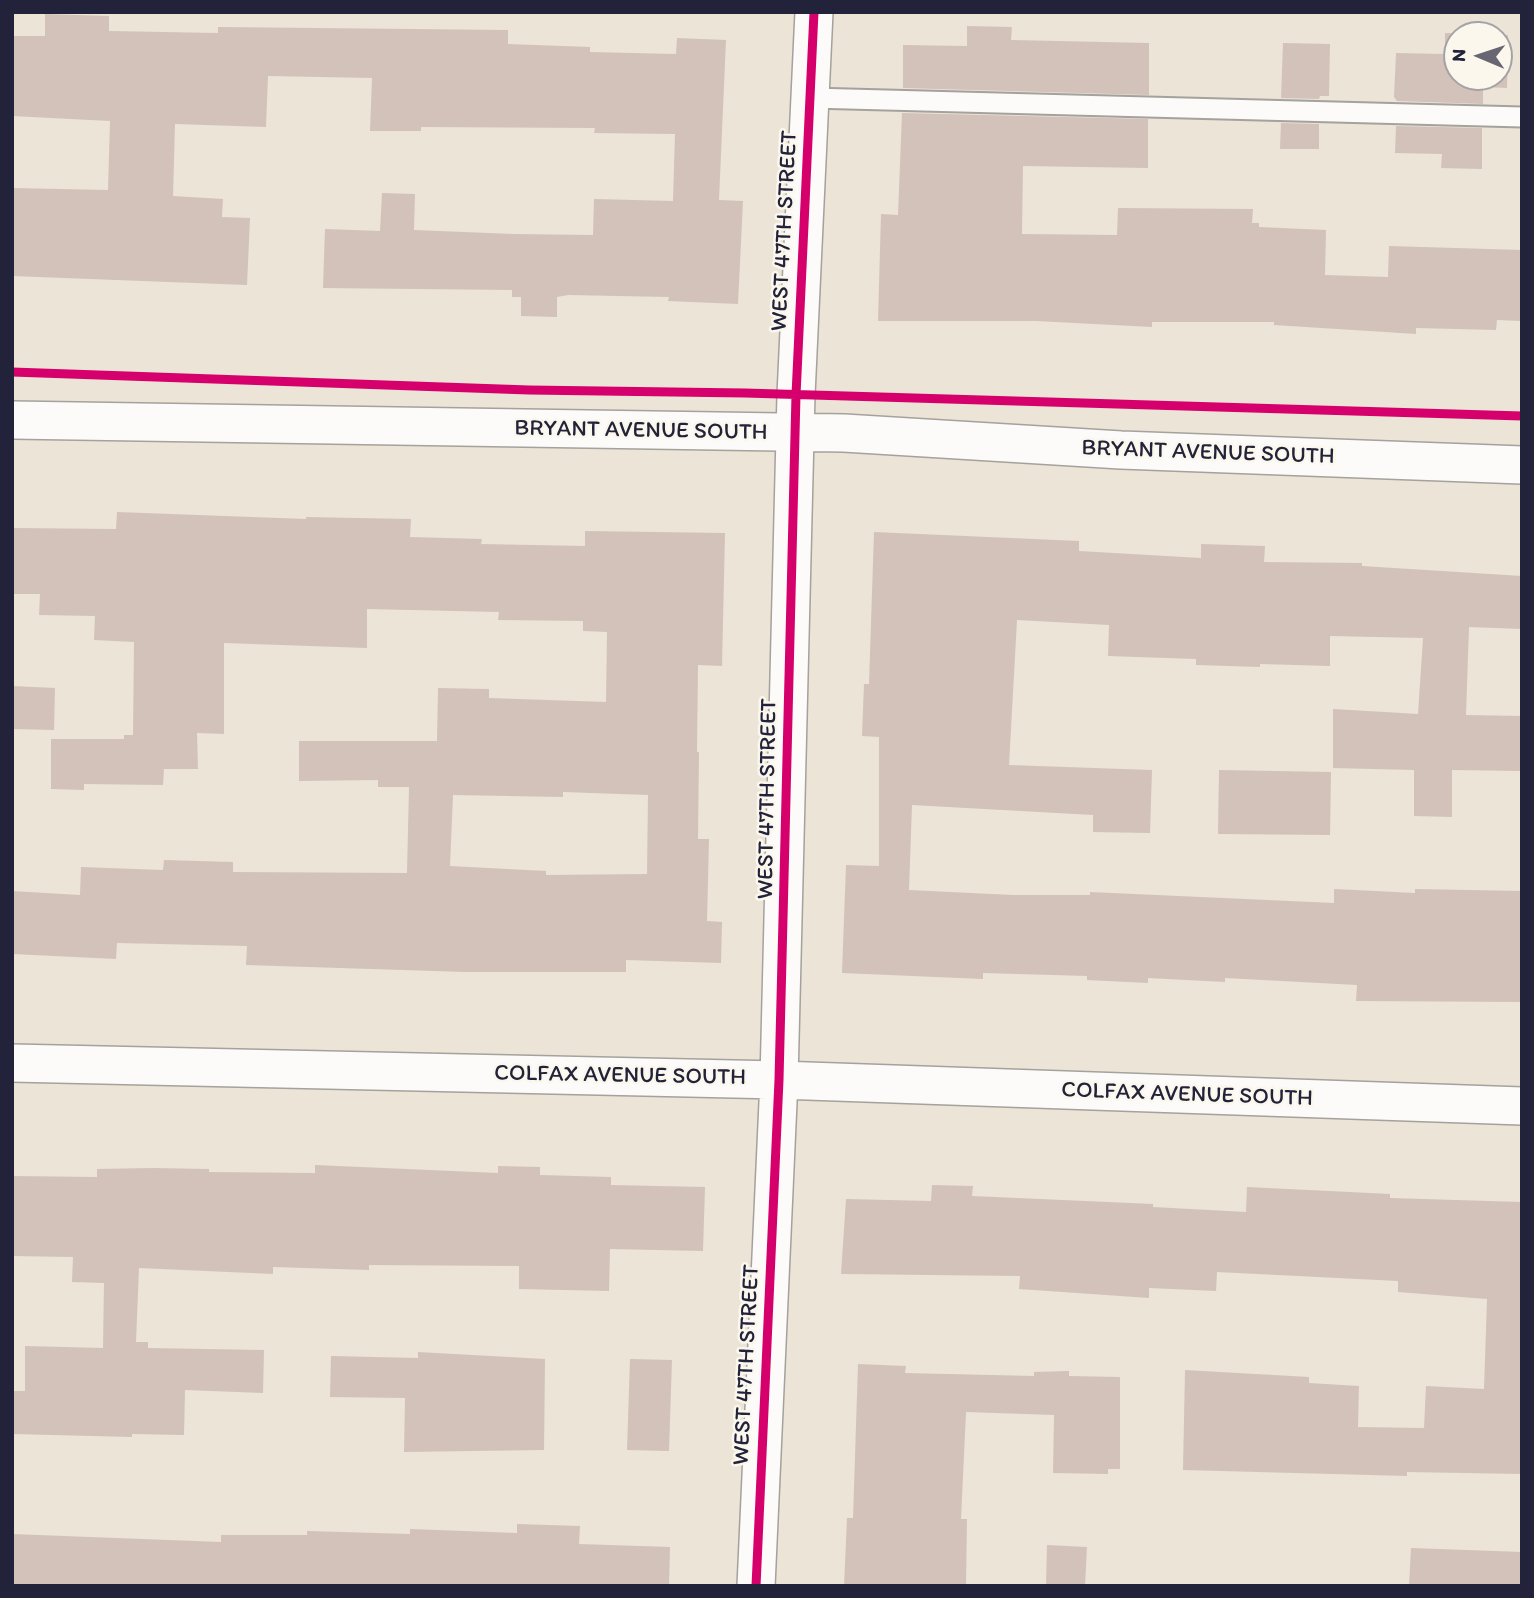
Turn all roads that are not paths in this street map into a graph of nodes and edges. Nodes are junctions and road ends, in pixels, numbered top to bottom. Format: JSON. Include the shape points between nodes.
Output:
{"nodes":[{"id":1,"x":814,"y":12,"type":"edge"},
{"id":2,"x":811,"y":98,"type":"junction"},
{"id":3,"x":1522,"y":117,"type":"edge"},
{"id":4,"x":12,"y":420,"type":"edge"},
{"id":5,"x":796,"y":433,"type":"junction"},
{"id":6,"x":1522,"y":465,"type":"edge"},
{"id":7,"x":12,"y":1063,"type":"edge"},
{"id":8,"x":779,"y":1080,"type":"junction"},
{"id":9,"x":1522,"y":1106,"type":"edge"},
{"id":10,"x":757,"y":1586,"type":"edge"}],
"edges":[{"from":1,"to":2,"type":"street","name":"WEST 47TH STREET"},
{"from":2,"to":3,"type":"lane"},
{"from":2,"to":5,"type":"street","name":"WEST 47TH STREET"},
{"from":4,"to":5,"type":"street","name":"BRYANT AVENUE SOUTH"},
{"from":5,"to":6,"type":"street","name":"BRYANT AVENUE SOUTH"},
{"from":5,"to":8,"type":"street","name":"WEST 47TH STREET"},
{"from":7,"to":8,"type":"street","name":"COLFAX AVENUE SOUTH"},
{"from":8,"to":9,"type":"street","name":"COLFAX AVENUE SOUTH"},
{"from":8,"to":10,"type":"street","name":"WEST 47TH STREET"}]}
